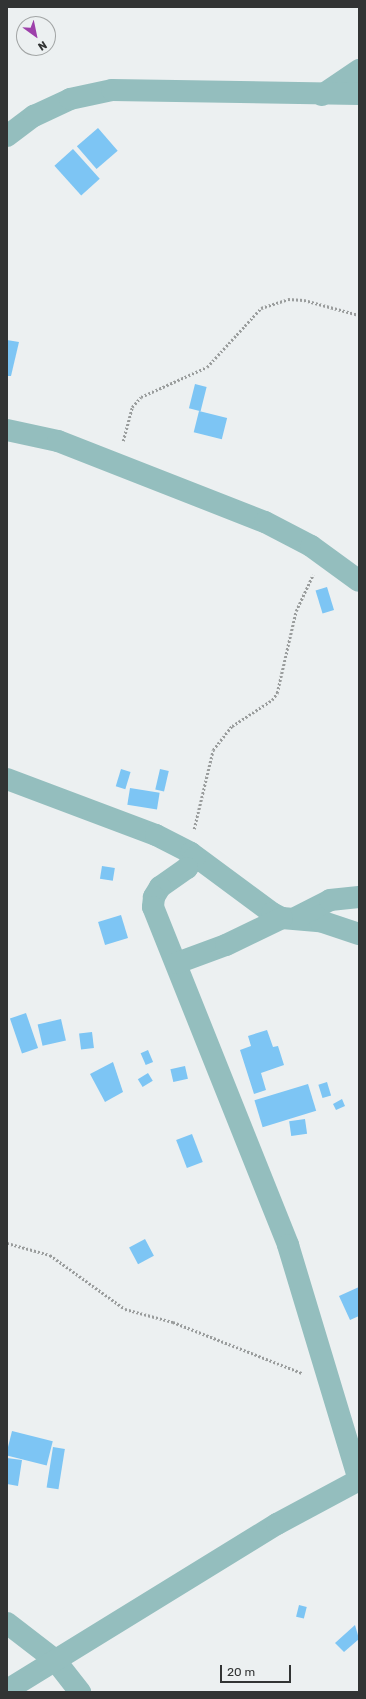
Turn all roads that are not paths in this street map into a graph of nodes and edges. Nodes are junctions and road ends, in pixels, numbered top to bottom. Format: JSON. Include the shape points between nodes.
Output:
{"nodes":[{"id":1,"x":359,"y":70,"type":"edge"},
{"id":2,"x":359,"y":94,"type":"edge"},
{"id":3,"x":319,"y":96,"type":"junction"},
{"id":4,"x":7,"y":136,"type":"edge"},
{"id":5,"x":7,"y":430,"type":"edge"},
{"id":6,"x":359,"y":581,"type":"edge"},
{"id":7,"x":7,"y":779,"type":"edge"},
{"id":8,"x":193,"y":855,"type":"junction"},
{"id":9,"x":359,"y":897,"type":"edge"},
{"id":10,"x":290,"y":917,"type":"junction"},
{"id":11,"x":359,"y":934,"type":"edge"},
{"id":12,"x":177,"y":963,"type":"junction"},
{"id":13,"x":359,"y":1480,"type":"edge"},
{"id":14,"x":7,"y":1623,"type":"edge"},
{"id":15,"x":55,"y":1660,"type":"junction"},
{"id":16,"x":7,"y":1690,"type":"edge"},
{"id":17,"x":80,"y":1692,"type":"edge"}],
"edges":[{"from":1,"to":3,"type":"street"},
{"from":2,"to":3,"type":"street"},
{"from":3,"to":4,"type":"street","via":[[112,90],[70,99],[34,116]]},
{"from":5,"to":6,"type":"street","via":[[58,441],[265,522],[325,556]]},
{"from":7,"to":8,"type":"street","via":[[84,805]]},
{"from":8,"to":10,"type":"street"},
{"from":8,"to":12,"type":"street","via":[[187,868],[167,880],[154,897],[154,907]]},
{"from":9,"to":10,"type":"street","via":[[330,900]]},
{"from":10,"to":11,"type":"street"},
{"from":10,"to":12,"type":"street"},
{"from":12,"to":13,"type":"street","via":[[288,1245]]},
{"from":13,"to":15,"type":"street","via":[[277,1524]]},
{"from":14,"to":15,"type":"street"},
{"from":15,"to":16,"type":"street"},
{"from":15,"to":17,"type":"street"}]}
